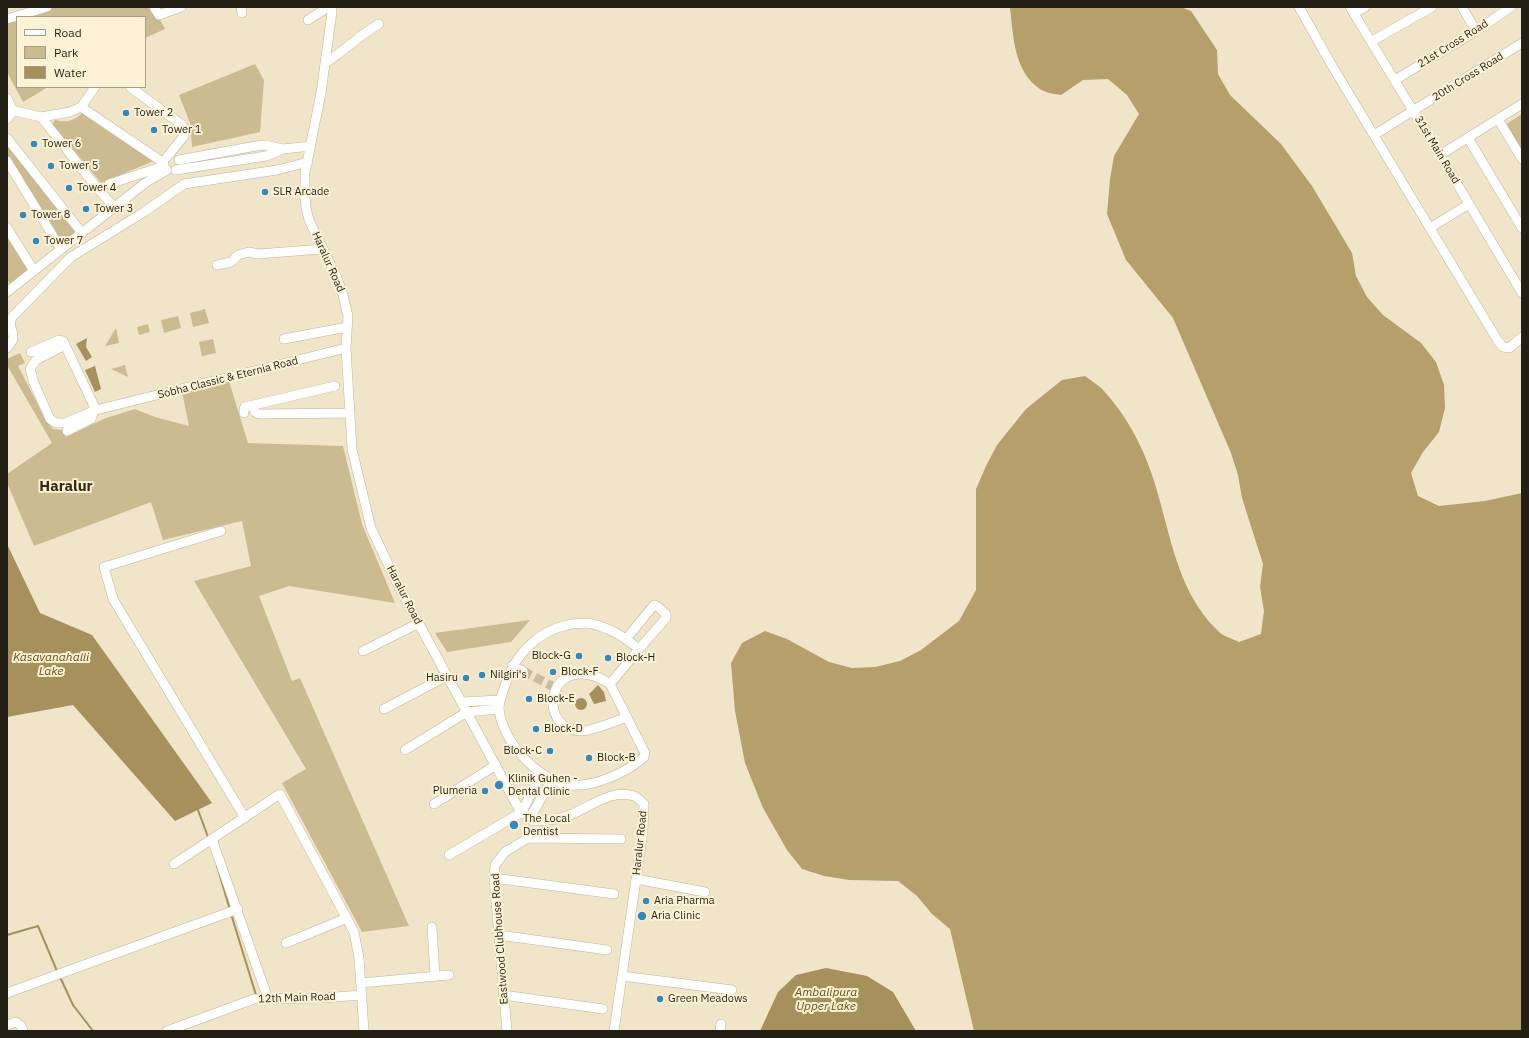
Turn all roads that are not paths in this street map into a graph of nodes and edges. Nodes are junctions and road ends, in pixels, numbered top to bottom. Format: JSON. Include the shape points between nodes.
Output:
{"nodes":[{"id":1,"x":47,"y":7,"type":"edge"},
{"id":2,"x":154,"y":7,"type":"edge"},
{"id":3,"x":181,"y":7,"type":"edge"},
{"id":4,"x":328,"y":7,"type":"edge"},
{"id":5,"x":331,"y":7,"type":"edge"},
{"id":6,"x":1299,"y":7,"type":"edge"},
{"id":7,"x":1365,"y":7,"type":"edge"},
{"id":8,"x":1432,"y":7,"type":"edge"},
{"id":9,"x":1462,"y":7,"type":"edge"},
{"id":10,"x":1511,"y":7,"type":"edge"},
{"id":11,"x":1352,"y":10,"type":"edge"},
{"id":12,"x":17,"y":16,"type":"edge"},
{"id":13,"x":308,"y":20,"type":"dead end"},
{"id":14,"x":378,"y":24,"type":"dead end"},
{"id":15,"x":1476,"y":30,"type":"junction"},
{"id":16,"x":1372,"y":41,"type":"junction"},
{"id":17,"x":1522,"y":44,"type":"edge"},
{"id":18,"x":325,"y":63,"type":"junction"},
{"id":19,"x":1395,"y":80,"type":"junction"},
{"id":20,"x":94,"y":88,"type":"edge"},
{"id":21,"x":131,"y":88,"type":"edge"},
{"id":22,"x":7,"y":98,"type":"edge"},
{"id":23,"x":1522,"y":104,"type":"edge"},
{"id":24,"x":81,"y":107,"type":"junction"},
{"id":25,"x":10,"y":110,"type":"edge"},
{"id":26,"x":1413,"y":111,"type":"junction"},
{"id":27,"x":41,"y":117,"type":"junction"},
{"id":28,"x":7,"y":119,"type":"edge"},
{"id":29,"x":1498,"y":119,"type":"junction"},
{"id":30,"x":1374,"y":135,"type":"junction"},
{"id":31,"x":7,"y":138,"type":"edge"},
{"id":32,"x":1468,"y":138,"type":"junction"},
{"id":33,"x":311,"y":146,"type":"junction"},
{"id":34,"x":283,"y":148,"type":"junction"},
{"id":35,"x":1440,"y":155,"type":"junction"},
{"id":36,"x":1522,"y":159,"type":"edge"},
{"id":37,"x":179,"y":160,"type":"junction"},
{"id":38,"x":7,"y":161,"type":"edge"},
{"id":39,"x":308,"y":162,"type":"junction"},
{"id":40,"x":165,"y":164,"type":"junction"},
{"id":41,"x":176,"y":170,"type":"junction"},
{"id":42,"x":109,"y":184,"type":"dead end"},
{"id":43,"x":1469,"y":204,"type":"junction"},
{"id":44,"x":114,"y":207,"type":"junction"},
{"id":45,"x":7,"y":228,"type":"edge"},
{"id":46,"x":1430,"y":228,"type":"junction"},
{"id":47,"x":1522,"y":228,"type":"edge"},
{"id":48,"x":82,"y":232,"type":"junction"},
{"id":49,"x":61,"y":248,"type":"junction"},
{"id":50,"x":322,"y":249,"type":"junction"},
{"id":51,"x":217,"y":265,"type":"dead end"},
{"id":52,"x":34,"y":271,"type":"junction"},
{"id":53,"x":8,"y":289,"type":"edge"},
{"id":54,"x":1522,"y":294,"type":"edge"},
{"id":55,"x":347,"y":327,"type":"junction"},
{"id":56,"x":1522,"y":337,"type":"edge"},
{"id":57,"x":284,"y":339,"type":"dead end"},
{"id":58,"x":65,"y":345,"type":"junction"},
{"id":59,"x":7,"y":348,"type":"edge"},
{"id":60,"x":346,"y":348,"type":"junction"},
{"id":61,"x":31,"y":352,"type":"dead end"},
{"id":62,"x":335,"y":386,"type":"dead end"},
{"id":63,"x":253,"y":405,"type":"junction"},
{"id":64,"x":95,"y":411,"type":"junction"},
{"id":65,"x":244,"y":413,"type":"dead end"},
{"id":66,"x":350,"y":413,"type":"junction"},
{"id":67,"x":67,"y":431,"type":"dead end"},
{"id":68,"x":221,"y":531,"type":"dead end"},
{"id":69,"x":419,"y":623,"type":"junction"},
{"id":70,"x":626,"y":639,"type":"junction"},
{"id":71,"x":639,"y":649,"type":"junction"},
{"id":72,"x":363,"y":651,"type":"dead end"},
{"id":73,"x":512,"y":666,"type":"junction"},
{"id":74,"x":523,"y":671,"type":"tunnel mouth"},
{"id":75,"x":447,"y":676,"type":"junction"},
{"id":76,"x":610,"y":684,"type":"junction"},
{"id":77,"x":462,"y":702,"type":"junction"},
{"id":78,"x":500,"y":704,"type":"junction"},
{"id":79,"x":384,"y":709,"type":"dead end"},
{"id":80,"x":467,"y":712,"type":"junction"},
{"id":81,"x":627,"y":717,"type":"junction"},
{"id":82,"x":405,"y":750,"type":"dead end"},
{"id":83,"x":496,"y":765,"type":"junction"},
{"id":84,"x":541,"y":773,"type":"junction"},
{"id":85,"x":552,"y":779,"type":"junction"},
{"id":86,"x":434,"y":804,"type":"dead end"},
{"id":87,"x":522,"y":812,"type":"junction"},
{"id":88,"x":245,"y":818,"type":"junction"},
{"id":89,"x":530,"y":818,"type":"junction"},
{"id":90,"x":621,"y":839,"type":"dead end"},
{"id":91,"x":210,"y":840,"type":"junction"},
{"id":92,"x":449,"y":855,"type":"dead end"},
{"id":93,"x":174,"y":864,"type":"dead end"},
{"id":94,"x":494,"y":878,"type":"junction"},
{"id":95,"x":636,"y":879,"type":"junction"},
{"id":96,"x":705,"y":892,"type":"dead end"},
{"id":97,"x":614,"y":894,"type":"dead end"},
{"id":98,"x":233,"y":911,"type":"junction"},
{"id":99,"x":347,"y":918,"type":"junction"},
{"id":100,"x":432,"y":927,"type":"dead end"},
{"id":101,"x":499,"y":935,"type":"junction"},
{"id":102,"x":286,"y":943,"type":"dead end"},
{"id":103,"x":607,"y":950,"type":"dead end"},
{"id":104,"x":449,"y":975,"type":"dead end"},
{"id":105,"x":435,"y":976,"type":"junction"},
{"id":106,"x":622,"y":976,"type":"junction"},
{"id":107,"x":361,"y":983,"type":"junction"},
{"id":108,"x":732,"y":990,"type":"dead end"},
{"id":109,"x":7,"y":993,"type":"edge"},
{"id":110,"x":503,"y":994,"type":"junction"},
{"id":111,"x":362,"y":995,"type":"junction"},
{"id":112,"x":268,"y":999,"type":"junction"},
{"id":113,"x":603,"y":1009,"type":"dead end"},
{"id":114,"x":7,"y":1025,"type":"edge"},
{"id":115,"x":23,"y":1031,"type":"edge"},
{"id":116,"x":167,"y":1031,"type":"edge"},
{"id":117,"x":364,"y":1031,"type":"edge"},
{"id":118,"x":507,"y":1031,"type":"edge"},
{"id":119,"x":614,"y":1031,"type":"edge"}],
"edges":[{"from":1,"to":12,"type":"street"},
{"from":2,"to":3,"type":"street","via":[[160,15]]},
{"from":4,"to":13,"type":"street"},
{"from":5,"to":18,"type":"street","name":"Haralur Road"},
{"from":6,"to":30,"type":"street"},
{"from":7,"to":11,"type":"street"},
{"from":8,"to":16,"type":"street"},
{"from":9,"to":15,"type":"street"},
{"from":10,"to":15,"type":"street","name":"21st Cross Road"},
{"from":11,"to":16,"type":"street","name":"31st Main Road"},
{"from":14,"to":18,"type":"street"},
{"from":15,"to":19,"type":"street","name":"21st Cross Road"},
{"from":16,"to":19,"type":"street","name":"31st Main Road"},
{"from":17,"to":26,"type":"street","name":"20th Cross Road"},
{"from":18,"to":33,"type":"street","name":"Haralur Road"},
{"from":19,"to":26,"type":"street","name":"31st Main Road"},
{"from":20,"to":24,"type":"street"},
{"from":21,"to":40,"type":"street","via":[[177,121],[185,130],[184,136]]},
{"from":22,"to":25,"type":"street"},
{"from":23,"to":29,"type":"street"},
{"from":24,"to":27,"type":"street","via":[[70,112]]},
{"from":24,"to":40,"type":"street"},
{"from":25,"to":27,"type":"street"},
{"from":25,"to":28,"type":"street"},
{"from":26,"to":30,"type":"street","name":"20th Cross Road"},
{"from":26,"to":35,"type":"street","name":"31st Main Road"},
{"from":27,"to":44,"type":"street"},
{"from":29,"to":32,"type":"street"},
{"from":29,"to":36,"type":"street"},
{"from":30,"to":46,"type":"street"},
{"from":31,"to":48,"type":"street"},
{"from":32,"to":35,"type":"street"},
{"from":32,"to":47,"type":"street"},
{"from":33,"to":34,"type":"street"},
{"from":33,"to":39,"type":"street","name":"Haralur Road"},
{"from":34,"to":37,"type":"street","via":[[256,146]]},
{"from":34,"to":41,"type":"street","via":[[266,156]]},
{"from":35,"to":43,"type":"street","name":"31st Main Road"},
{"from":37,"to":40,"type":"street","via":[[173,155]]},
{"from":37,"to":41,"type":"street","via":[[180,164]]},
{"from":38,"to":49,"type":"street"},
{"from":39,"to":50,"type":"street","name":"Haralur Road","via":[[305,173],[306,208]]},
{"from":39,"to":59,"type":"street","via":[[277,170],[184,184],[71,257],[13,316],[10,321],[14,335]]},
{"from":40,"to":41,"type":"street","via":[[172,171]]},
{"from":40,"to":42,"type":"street"},
{"from":40,"to":44,"type":"street"},
{"from":43,"to":46,"type":"street"},
{"from":43,"to":54,"type":"street","name":"31st Main Road"},
{"from":44,"to":48,"type":"street"},
{"from":45,"to":52,"type":"street"},
{"from":46,"to":56,"type":"street","via":[[1503,347],[1509,348]]},
{"from":48,"to":49,"type":"street"},
{"from":49,"to":52,"type":"street"},
{"from":50,"to":51,"type":"street","via":[[258,254],[249,252],[237,256],[231,262]]},
{"from":50,"to":55,"type":"street","name":"Haralur Road","via":[[343,295],[348,316]]},
{"from":52,"to":53,"type":"street"},
{"from":55,"to":57,"type":"street"},
{"from":55,"to":60,"type":"street","name":"Haralur Road"},
{"from":58,"to":61,"type":"street","via":[[59,340]]},
{"from":58,"to":64,"type":"street"},
{"from":58,"to":64,"type":"street","name":"Sobha Classic & Eternia Road","via":[[36,360],[30,369],[50,419],[53,422],[65,423]]},
{"from":60,"to":64,"type":"street","name":"Sobha Classic & Eternia Road"},
{"from":60,"to":66,"type":"street","name":"Haralur Road"},
{"from":62,"to":63,"type":"street"},
{"from":63,"to":65,"type":"street","via":[[244,408]]},
{"from":63,"to":66,"type":"street","via":[[255,412],[259,414]]},
{"from":64,"to":67,"type":"street","via":[[91,419]]},
{"from":66,"to":69,"type":"street","name":"Haralur Road","via":[[352,449],[371,528]]},
{"from":68,"to":88,"type":"street","via":[[104,567],[113,599]]},
{"from":69,"to":72,"type":"street"},
{"from":69,"to":75,"type":"street","name":"Haralur Road"},
{"from":70,"to":71,"type":"street"},
{"from":70,"to":71,"type":"street","via":[[654,605],[657,606],[666,614],[666,618]]},
{"from":70,"to":73,"type":"street","via":[[604,627],[588,623],[567,625],[545,632],[526,648]]},
{"from":71,"to":76,"type":"street"},
{"from":73,"to":74,"type":"street"},
{"from":73,"to":78,"type":"street"},
{"from":75,"to":77,"type":"street","name":"Haralur Road"},
{"from":75,"to":79,"type":"street"},
{"from":76,"to":81,"type":"street"},
{"from":76,"to":81,"type":"street","via":[[585,674],[562,679],[555,688],[552,704],[555,714],[563,724],[581,731]]},
{"from":77,"to":78,"type":"street"},
{"from":77,"to":80,"type":"street","name":"Haralur Road"},
{"from":78,"to":80,"type":"street"},
{"from":78,"to":84,"type":"street","via":[[509,739],[521,756]]},
{"from":80,"to":82,"type":"street"},
{"from":80,"to":83,"type":"street","name":"Haralur Road"},
{"from":81,"to":85,"type":"street","via":[[644,752],[644,757],[638,762],[596,782],[572,785]]},
{"from":83,"to":86,"type":"street"},
{"from":83,"to":87,"type":"street","name":"Haralur Road"},
{"from":84,"to":85,"type":"street"},
{"from":84,"to":87,"type":"street"},
{"from":85,"to":89,"type":"street"},
{"from":87,"to":89,"type":"street","name":"Haralur Road"},
{"from":87,"to":92,"type":"street"},
{"from":88,"to":91,"type":"street"},
{"from":88,"to":99,"type":"street","via":[[280,794]]},
{"from":89,"to":95,"type":"street","name":"Haralur Road","via":[[533,821],[552,821],[618,794],[635,796],[644,804]]},
{"from":90,"to":94,"type":"street","name":"Eastwood Clubhouse Road","via":[[528,838],[505,852],[495,865]]},
{"from":91,"to":93,"type":"street"},
{"from":91,"to":98,"type":"street"},
{"from":94,"to":97,"type":"street"},
{"from":94,"to":101,"type":"street","name":"Eastwood Clubhouse Road"},
{"from":95,"to":96,"type":"street"},
{"from":95,"to":106,"type":"street","name":"Haralur Road"},
{"from":98,"to":109,"type":"street"},
{"from":98,"to":112,"type":"street"},
{"from":99,"to":102,"type":"street"},
{"from":99,"to":107,"type":"street","via":[[358,945]]},
{"from":100,"to":105,"type":"street"},
{"from":101,"to":103,"type":"street"},
{"from":101,"to":110,"type":"street","name":"Eastwood Clubhouse Road"},
{"from":104,"to":105,"type":"street"},
{"from":105,"to":107,"type":"street"},
{"from":106,"to":108,"type":"street"},
{"from":106,"to":119,"type":"street","name":"Haralur Road"},
{"from":107,"to":111,"type":"street"},
{"from":110,"to":113,"type":"street"},
{"from":110,"to":118,"type":"street","name":"Eastwood Clubhouse Road"},
{"from":111,"to":112,"type":"street","name":"12th Main Road"},
{"from":111,"to":117,"type":"street"},
{"from":112,"to":116,"type":"street","name":"12th Main Road","via":[[254,999]]},
{"from":114,"to":115,"type":"street","via":[[16,1022]]}]}
